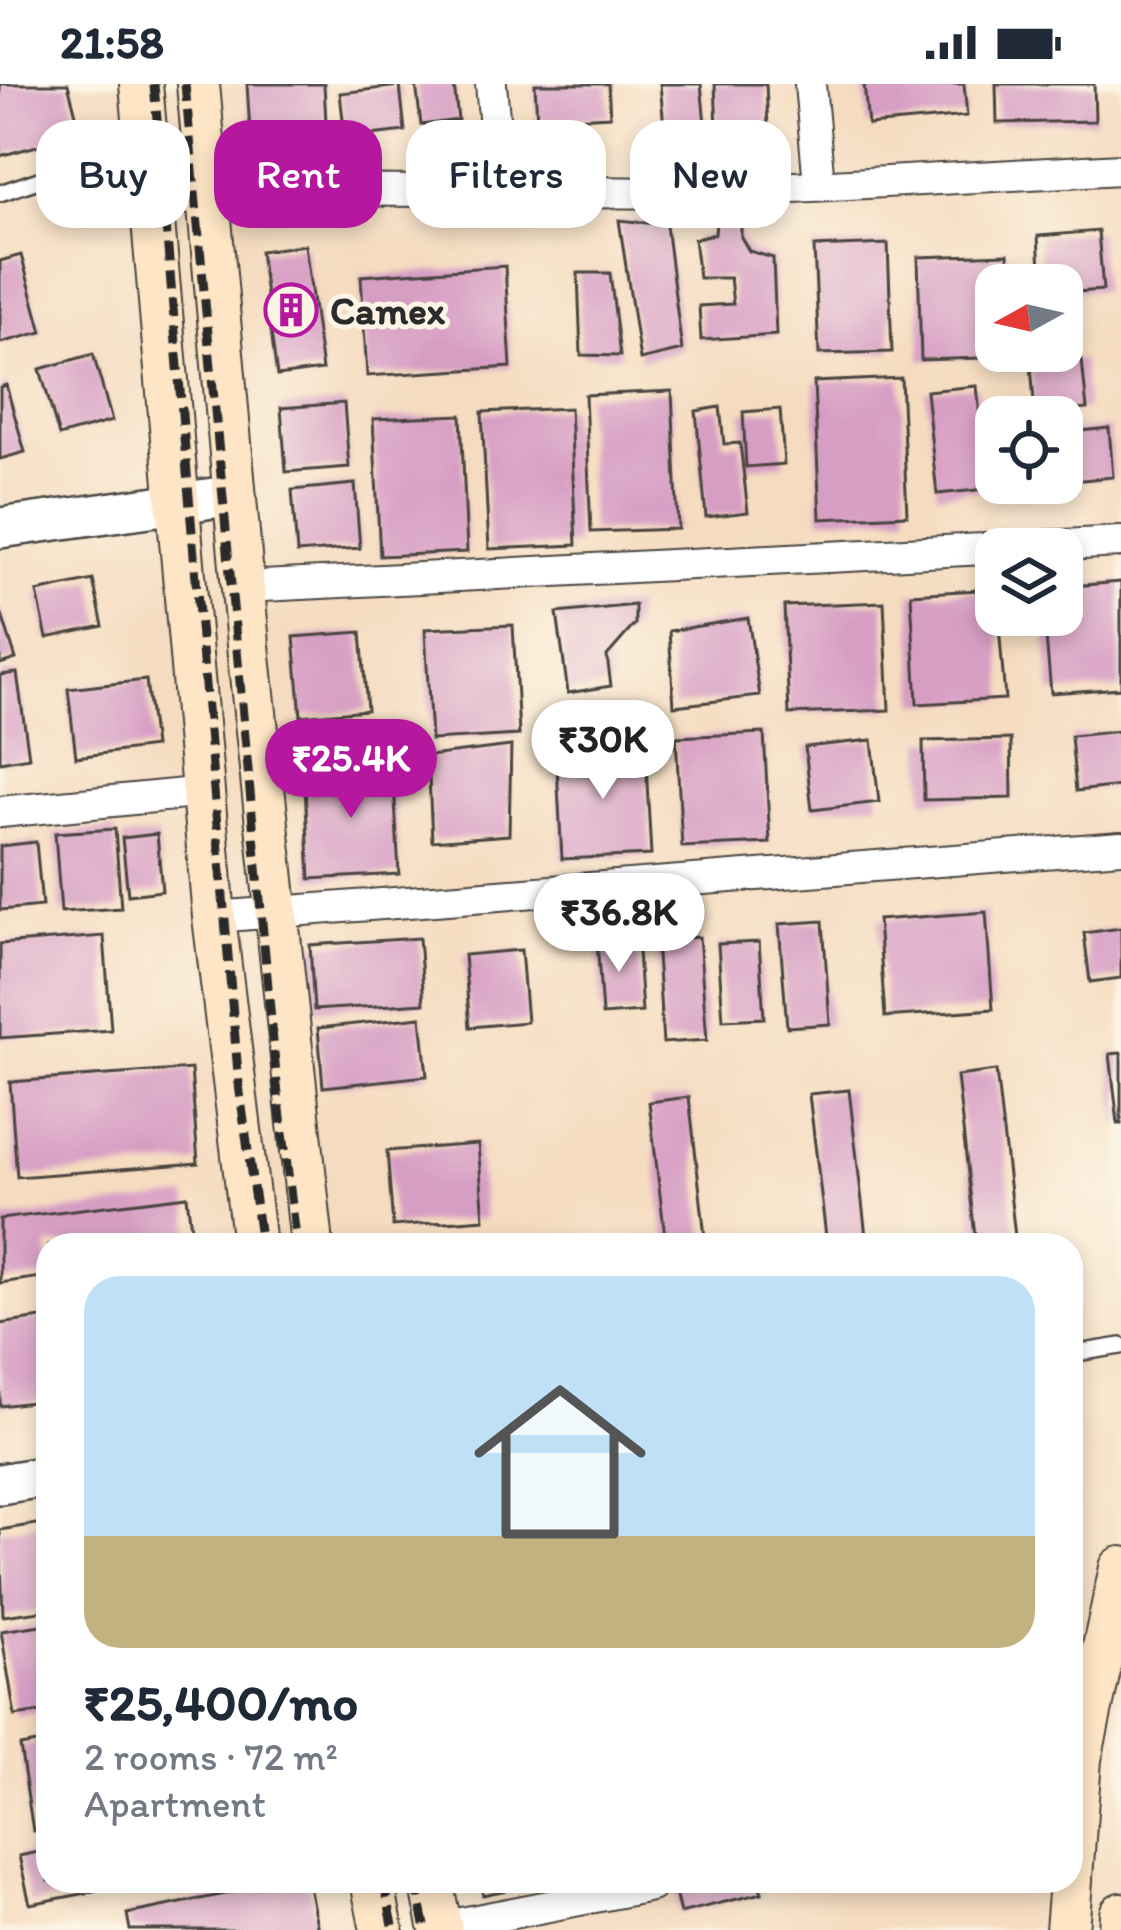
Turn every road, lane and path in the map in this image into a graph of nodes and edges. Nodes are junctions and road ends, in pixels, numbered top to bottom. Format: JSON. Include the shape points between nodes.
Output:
{"nodes":[{"id":1,"x":141,"y":84,"type":"edge"},
{"id":2,"x":198,"y":84,"type":"edge"},
{"id":3,"x":491,"y":84,"type":"edge"},
{"id":4,"x":809,"y":84,"type":"edge"},
{"id":5,"x":144,"y":120,"type":"edge"},
{"id":6,"x":494,"y":120,"type":"edge"},
{"id":7,"x":1121,"y":169,"type":"edge"},
{"id":8,"x":36,"y":181,"type":"edge"},
{"id":9,"x":819,"y":184,"type":"junction"},
{"id":10,"x":406,"y":192,"type":"edge"},
{"id":11,"x":0,"y":193,"type":"edge"},
{"id":12,"x":606,"y":193,"type":"edge"},
{"id":13,"x":208,"y":197,"type":"junction"},
{"id":14,"x":190,"y":198,"type":"edge"},
{"id":15,"x":154,"y":228,"type":"edge"},
{"id":16,"x":235,"y":496,"type":"junction"},
{"id":17,"x":177,"y":499,"type":"junction"},
{"id":18,"x":0,"y":528,"type":"edge"},
{"id":19,"x":1121,"y":542,"type":"edge"},
{"id":20,"x":243,"y":587,"type":"junction"},
{"id":21,"x":205,"y":792,"type":"junction"},
{"id":22,"x":0,"y":812,"type":"edge"},
{"id":23,"x":1121,"y":847,"type":"edge"},
{"id":24,"x":275,"y":912,"type":"junction"},
{"id":25,"x":214,"y":917,"type":"junction"},
{"id":26,"x":253,"y":1233,"type":"edge"},
{"id":27,"x":311,"y":1233,"type":"edge"},
{"id":28,"x":1121,"y":1346,"type":"edge"},
{"id":29,"x":1083,"y":1352,"type":"edge"},
{"id":30,"x":36,"y":1478,"type":"edge"},
{"id":31,"x":0,"y":1484,"type":"edge"},
{"id":32,"x":1121,"y":1568,"type":"edge"},
{"id":33,"x":1083,"y":1745,"type":"edge"},
{"id":34,"x":374,"y":1893,"type":"edge"},
{"id":35,"x":434,"y":1893,"type":"edge"},
{"id":36,"x":617,"y":1893,"type":"edge"},
{"id":37,"x":1070,"y":1893,"type":"edge"},
{"id":38,"x":1121,"y":1914,"type":"edge"},
{"id":39,"x":441,"y":1929,"type":"edge"},
{"id":40,"x":382,"y":1930,"type":"edge"},
{"id":41,"x":1067,"y":1930,"type":"edge"},
{"id":42,"x":1120,"y":1930,"type":"edge"}],
"edges":[{"from":1,"to":5,"type":"main road"},
{"from":2,"to":13,"type":"main road"},
{"from":3,"to":6,"type":"street"},
{"from":4,"to":9,"type":"street"},
{"from":7,"to":9,"type":"street"},
{"from":8,"to":11,"type":"lane"},
{"from":9,"to":12,"type":"street"},
{"from":10,"to":13,"type":"street"},
{"from":13,"to":14,"type":"street"},
{"from":13,"to":16,"type":"main road"},
{"from":15,"to":17,"type":"main road"},
{"from":16,"to":17,"type":"street"},
{"from":16,"to":20,"type":"main road"},
{"from":17,"to":18,"type":"street"},
{"from":17,"to":21,"type":"main road"},
{"from":19,"to":20,"type":"street"},
{"from":20,"to":24,"type":"main road"},
{"from":21,"to":22,"type":"street"},
{"from":21,"to":25,"type":"main road"},
{"from":23,"to":24,"type":"street"},
{"from":24,"to":25,"type":"street"},
{"from":24,"to":27,"type":"main road"},
{"from":25,"to":26,"type":"main road"},
{"from":28,"to":29,"type":"lane"},
{"from":30,"to":31,"type":"street"},
{"from":32,"to":33,"type":"main road"},
{"from":34,"to":40,"type":"main road"},
{"from":35,"to":39,"type":"main road"},
{"from":36,"to":39,"type":"street"},
{"from":37,"to":41,"type":"main road"},
{"from":38,"to":42,"type":"main road"}]}
